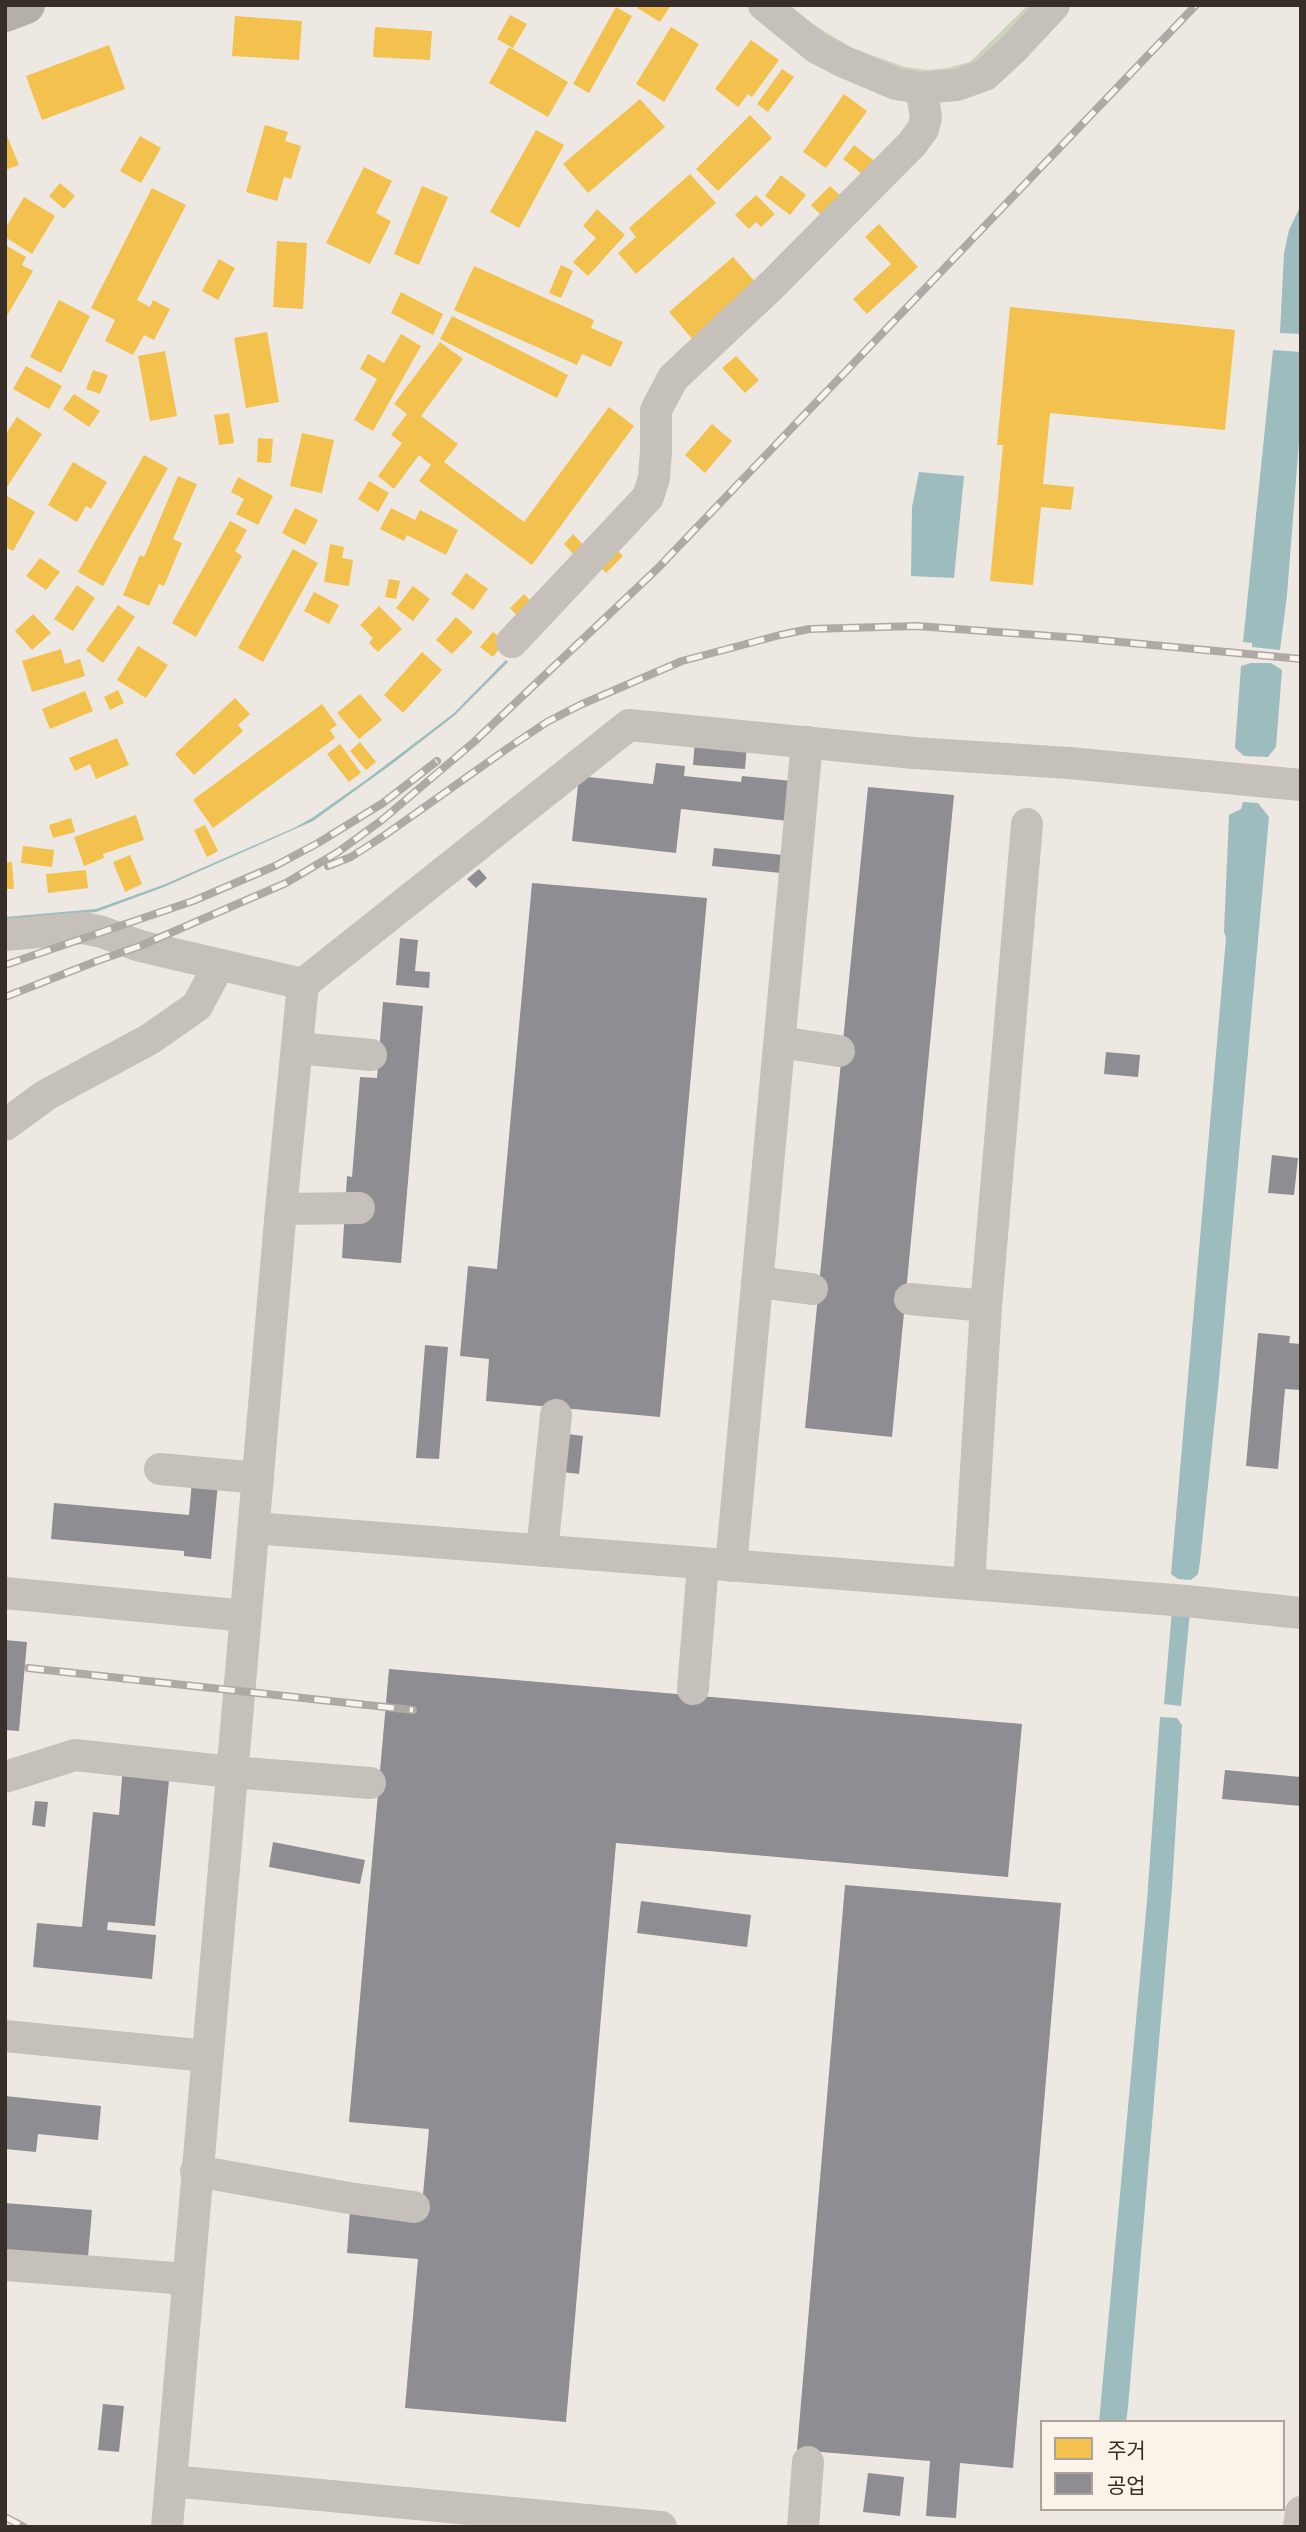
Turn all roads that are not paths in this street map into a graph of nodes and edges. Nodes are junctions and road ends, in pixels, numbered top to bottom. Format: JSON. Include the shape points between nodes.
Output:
{"nodes":[{"id":1,"x":26,"y":5,"type":"edge"},
{"id":2,"x":764,"y":5,"type":"edge"},
{"id":3,"x":1054,"y":5,"type":"edge"},
{"id":4,"x":5,"y":13,"type":"edge"},
{"id":5,"x":921,"y":88,"type":"junction"},
{"id":6,"x":512,"y":642,"type":"dead end"},
{"id":7,"x":807,"y":742,"type":"junction"},
{"id":8,"x":1301,"y":785,"type":"edge"},
{"id":9,"x":1027,"y":824,"type":"dead end"},
{"id":10,"x":5,"y":935,"type":"edge"},
{"id":11,"x":219,"y":965,"type":"junction"},
{"id":12,"x":303,"y":984,"type":"junction"},
{"id":13,"x":779,"y":1042,"type":"junction"},
{"id":14,"x":297,"y":1048,"type":"junction"},
{"id":15,"x":839,"y":1051,"type":"dead end"},
{"id":16,"x":371,"y":1055,"type":"dead end"},
{"id":17,"x":5,"y":1125,"type":"edge"},
{"id":18,"x":359,"y":1208,"type":"dead end"},
{"id":19,"x":281,"y":1209,"type":"junction"},
{"id":20,"x":757,"y":1283,"type":"junction"},
{"id":21,"x":812,"y":1289,"type":"dead end"},
{"id":22,"x":910,"y":1299,"type":"dead end"},
{"id":23,"x":986,"y":1306,"type":"junction"},
{"id":24,"x":556,"y":1415,"type":"dead end"},
{"id":25,"x":160,"y":1469,"type":"dead end"},
{"id":26,"x":258,"y":1478,"type":"junction"},
{"id":27,"x":254,"y":1528,"type":"junction"},
{"id":28,"x":542,"y":1551,"type":"junction"},
{"id":29,"x":717,"y":1565,"type":"junction"},
{"id":30,"x":969,"y":1584,"type":"junction"},
{"id":31,"x":5,"y":1594,"type":"edge"},
{"id":32,"x":1301,"y":1613,"type":"edge"},
{"id":33,"x":246,"y":1616,"type":"junction"},
{"id":34,"x":693,"y":1689,"type":"dead end"},
{"id":35,"x":232,"y":1772,"type":"junction"},
{"id":36,"x":5,"y":1777,"type":"edge"},
{"id":37,"x":370,"y":1783,"type":"dead end"},
{"id":38,"x":5,"y":2036,"type":"edge"},
{"id":39,"x":207,"y":2056,"type":"junction"},
{"id":40,"x":196,"y":2171,"type":"junction"},
{"id":41,"x":414,"y":2207,"type":"dead end"},
{"id":42,"x":5,"y":2265,"type":"edge"},
{"id":43,"x":187,"y":2279,"type":"junction"},
{"id":44,"x":808,"y":2462,"type":"dead end"},
{"id":45,"x":171,"y":2481,"type":"junction"},
{"id":46,"x":1301,"y":2512,"type":"edge"},
{"id":47,"x":167,"y":2527,"type":"edge"},
{"id":48,"x":661,"y":2527,"type":"edge"},
{"id":49,"x":803,"y":2527,"type":"edge"},
{"id":50,"x":1299,"y":2527,"type":"edge"}],
"edges":[{"from":1,"to":4,"type":"main road"},
{"from":2,"to":5,"type":"street","via":[[817,48],[896,84]]},
{"from":3,"to":5,"type":"street","via":[[985,75],[957,85]]},
{"from":5,"to":6,"type":"street","via":[[926,117],[912,144],[673,378],[656,410],[656,451],[648,497]]},
{"from":7,"to":8,"type":"street"},
{"from":7,"to":12,"type":"street","via":[[629,725]]},
{"from":7,"to":13,"type":"street"},
{"from":9,"to":23,"type":"street"},
{"from":10,"to":11,"type":"street","via":[[83,929]]},
{"from":11,"to":12,"type":"street"},
{"from":11,"to":17,"type":"street","via":[[197,1006]]},
{"from":12,"to":14,"type":"street"},
{"from":13,"to":15,"type":"street"},
{"from":13,"to":20,"type":"street"},
{"from":14,"to":16,"type":"street"},
{"from":14,"to":19,"type":"street"},
{"from":18,"to":19,"type":"street"},
{"from":19,"to":26,"type":"street"},
{"from":20,"to":21,"type":"street"},
{"from":20,"to":29,"type":"street"},
{"from":22,"to":23,"type":"street"},
{"from":23,"to":30,"type":"street"},
{"from":24,"to":28,"type":"street"},
{"from":25,"to":26,"type":"street"},
{"from":26,"to":27,"type":"street"},
{"from":27,"to":28,"type":"street"},
{"from":27,"to":33,"type":"street"},
{"from":28,"to":29,"type":"street"},
{"from":29,"to":30,"type":"street"},
{"from":29,"to":34,"type":"street"},
{"from":30,"to":32,"type":"street"},
{"from":31,"to":33,"type":"street"},
{"from":33,"to":35,"type":"street"},
{"from":35,"to":36,"type":"street","via":[[75,1755]]},
{"from":35,"to":37,"type":"street"},
{"from":35,"to":39,"type":"street"},
{"from":38,"to":39,"type":"street"},
{"from":39,"to":40,"type":"street"},
{"from":40,"to":41,"type":"street"},
{"from":40,"to":43,"type":"street"},
{"from":42,"to":43,"type":"street"},
{"from":43,"to":45,"type":"street"},
{"from":44,"to":49,"type":"street"},
{"from":45,"to":47,"type":"street"},
{"from":45,"to":48,"type":"street"},
{"from":46,"to":50,"type":"street"}]}
